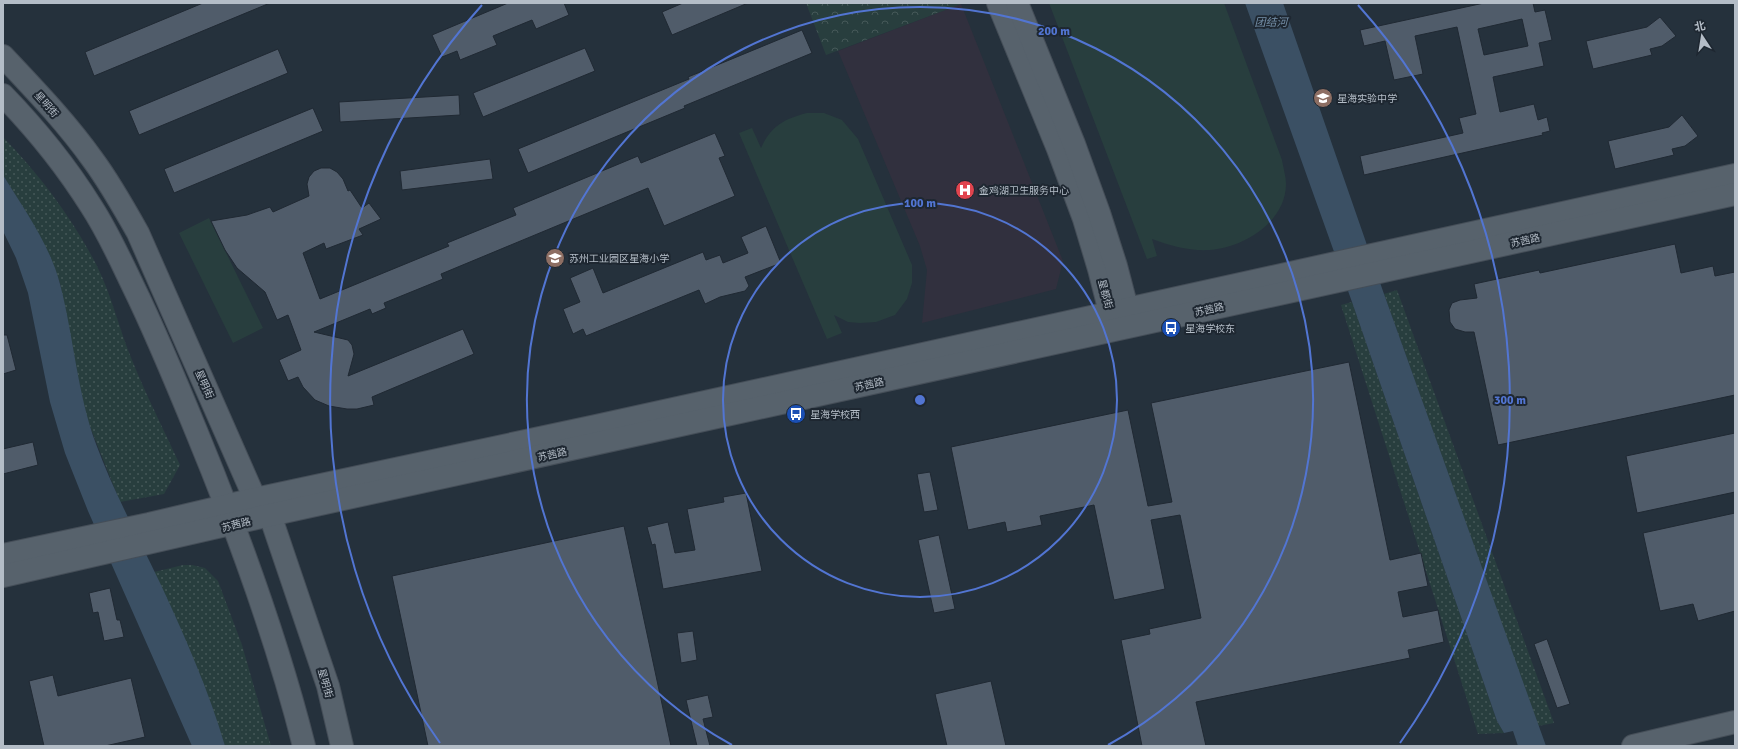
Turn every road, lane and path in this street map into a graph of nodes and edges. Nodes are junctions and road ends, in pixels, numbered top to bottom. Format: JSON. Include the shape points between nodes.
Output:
{"nodes":[{"id":1,"x":998,"y":3,"type":"edge"},
{"id":2,"x":1017,"y":3,"type":"edge"},
{"id":3,"x":3,"y":56,"type":"edge"},
{"id":4,"x":3,"y":95,"type":"edge"},
{"id":5,"x":1735,"y":176,"type":"edge"},
{"id":6,"x":1735,"y":194,"type":"edge"},
{"id":7,"x":1394,"y":259,"type":"junction"},
{"id":8,"x":1120,"y":316,"type":"junction"},
{"id":9,"x":255,"y":499,"type":"junction"},
{"id":10,"x":230,"y":515,"type":"junction"},
{"id":11,"x":270,"y":516,"type":"junction"},
{"id":12,"x":88,"y":548,"type":"junction"},
{"id":13,"x":3,"y":556,"type":"edge"},
{"id":14,"x":3,"y":576,"type":"edge"},
{"id":15,"x":1735,"y":722,"type":"edge"},
{"id":16,"x":304,"y":746,"type":"edge"},
{"id":17,"x":342,"y":746,"type":"edge"},
{"id":18,"x":1633,"y":746,"type":"edge"}],
"edges":[{"from":1,"to":8,"type":"main road","name":"星都街","via":[[1058,149],[1099,269]]},
{"from":2,"to":8,"type":"main road","name":"星都街","via":[[1074,144],[1116,266]]},
{"from":3,"to":9,"type":"main road","name":"星明街","via":[[69,128],[93,159],[138,233]]},
{"from":4,"to":10,"type":"main road","via":[[70,174],[113,243],[154,328]]},
{"from":5,"to":7,"type":"main road","name":"苏茜路"},
{"from":6,"to":7,"type":"main road","name":"苏茜路"},
{"from":7,"to":8,"type":"main road","name":"苏茜路"},
{"from":8,"to":9,"type":"main road","name":"苏茜路"},
{"from":8,"to":11,"type":"main road","name":"苏茜路"},
{"from":9,"to":10,"type":"main road","name":"苏茜路"},
{"from":9,"to":11,"type":"main road","name":"星明街"},
{"from":10,"to":11,"type":"main road","name":"苏茜路"},
{"from":10,"to":12,"type":"main road","name":"苏茜路"},
{"from":10,"to":16,"type":"main road","via":[[292,698]]},
{"from":11,"to":17,"type":"main road","name":"星明街","via":[[328,686]]},
{"from":12,"to":13,"type":"main road","name":"苏茜路"},
{"from":12,"to":14,"type":"main road","name":"苏茜路"},
{"from":15,"to":18,"type":"main road"}]}
